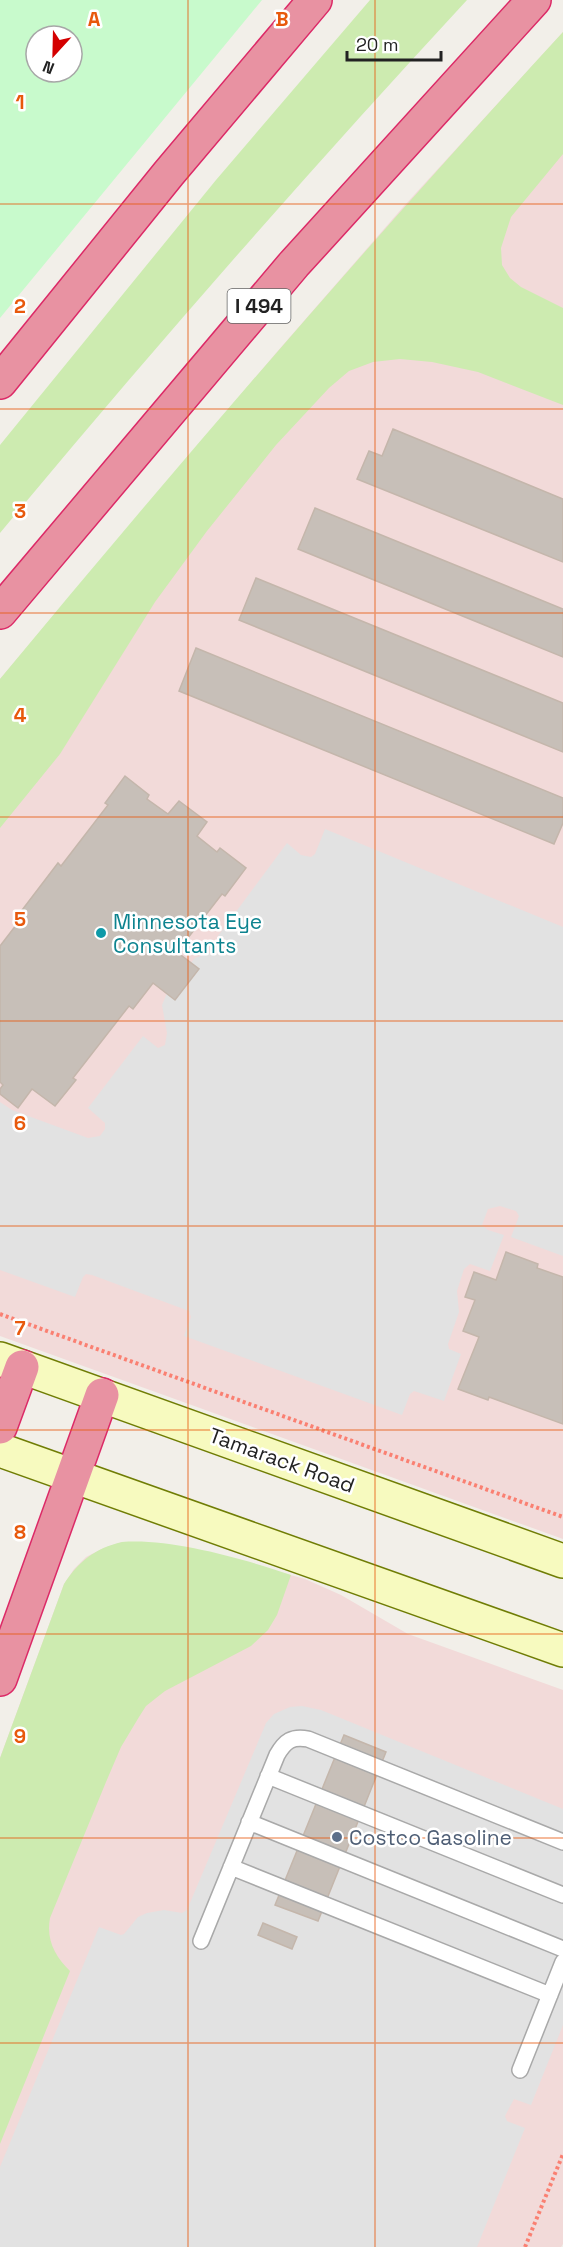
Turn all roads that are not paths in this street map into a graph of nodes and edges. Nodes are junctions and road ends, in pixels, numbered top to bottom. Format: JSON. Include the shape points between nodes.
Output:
{"nodes":[{"id":1,"x":315,"y":0,"type":"edge"},
{"id":2,"x":534,"y":0,"type":"edge"},
{"id":3,"x":0,"y":382,"type":"edge"},
{"id":4,"x":0,"y":612,"type":"edge"},
{"id":5,"x":11,"y":1363,"type":"edge"},
{"id":6,"x":102,"y":1395,"type":"junction"},
{"id":7,"x":0,"y":1427,"type":"edge"},
{"id":8,"x":0,"y":1450,"type":"edge"},
{"id":9,"x":74,"y":1475,"type":"junction"},
{"id":10,"x":563,"y":1561,"type":"edge"},
{"id":11,"x":563,"y":1650,"type":"edge"},
{"id":12,"x":0,"y":1679,"type":"edge"},
{"id":13,"x":268,"y":1776,"type":"junction"},
{"id":14,"x":249,"y":1822,"type":"junction"},
{"id":15,"x":563,"y":1842,"type":"edge"},
{"id":16,"x":231,"y":1866,"type":"junction"},
{"id":17,"x":563,"y":1895,"type":"edge"},
{"id":18,"x":201,"y":1941,"type":"dead end"},
{"id":19,"x":563,"y":1949,"type":"edge"},
{"id":20,"x":563,"y":1962,"type":"edge"},
{"id":21,"x":550,"y":1995,"type":"junction"},
{"id":22,"x":520,"y":2070,"type":"dead end"}],
"edges":[{"from":1,"to":3,"type":"highway"},
{"from":2,"to":4,"type":"highway","number":"I 494","via":[[294,264]]},
{"from":5,"to":6,"type":"street","name":"Tamarack Road"},
{"from":5,"to":7,"type":"highway"},
{"from":6,"to":9,"type":"highway"},
{"from":6,"to":10,"type":"street","name":"Tamarack Road"},
{"from":8,"to":9,"type":"street"},
{"from":9,"to":11,"type":"street"},
{"from":9,"to":12,"type":"highway"},
{"from":13,"to":14,"type":"lane"},
{"from":13,"to":15,"type":"lane","via":[[284,1744],[292,1738],[308,1739]]},
{"from":13,"to":17,"type":"lane"},
{"from":14,"to":16,"type":"lane"},
{"from":14,"to":19,"type":"lane"},
{"from":16,"to":18,"type":"lane"},
{"from":16,"to":21,"type":"lane"},
{"from":20,"to":21,"type":"lane"},
{"from":21,"to":22,"type":"lane"}]}
